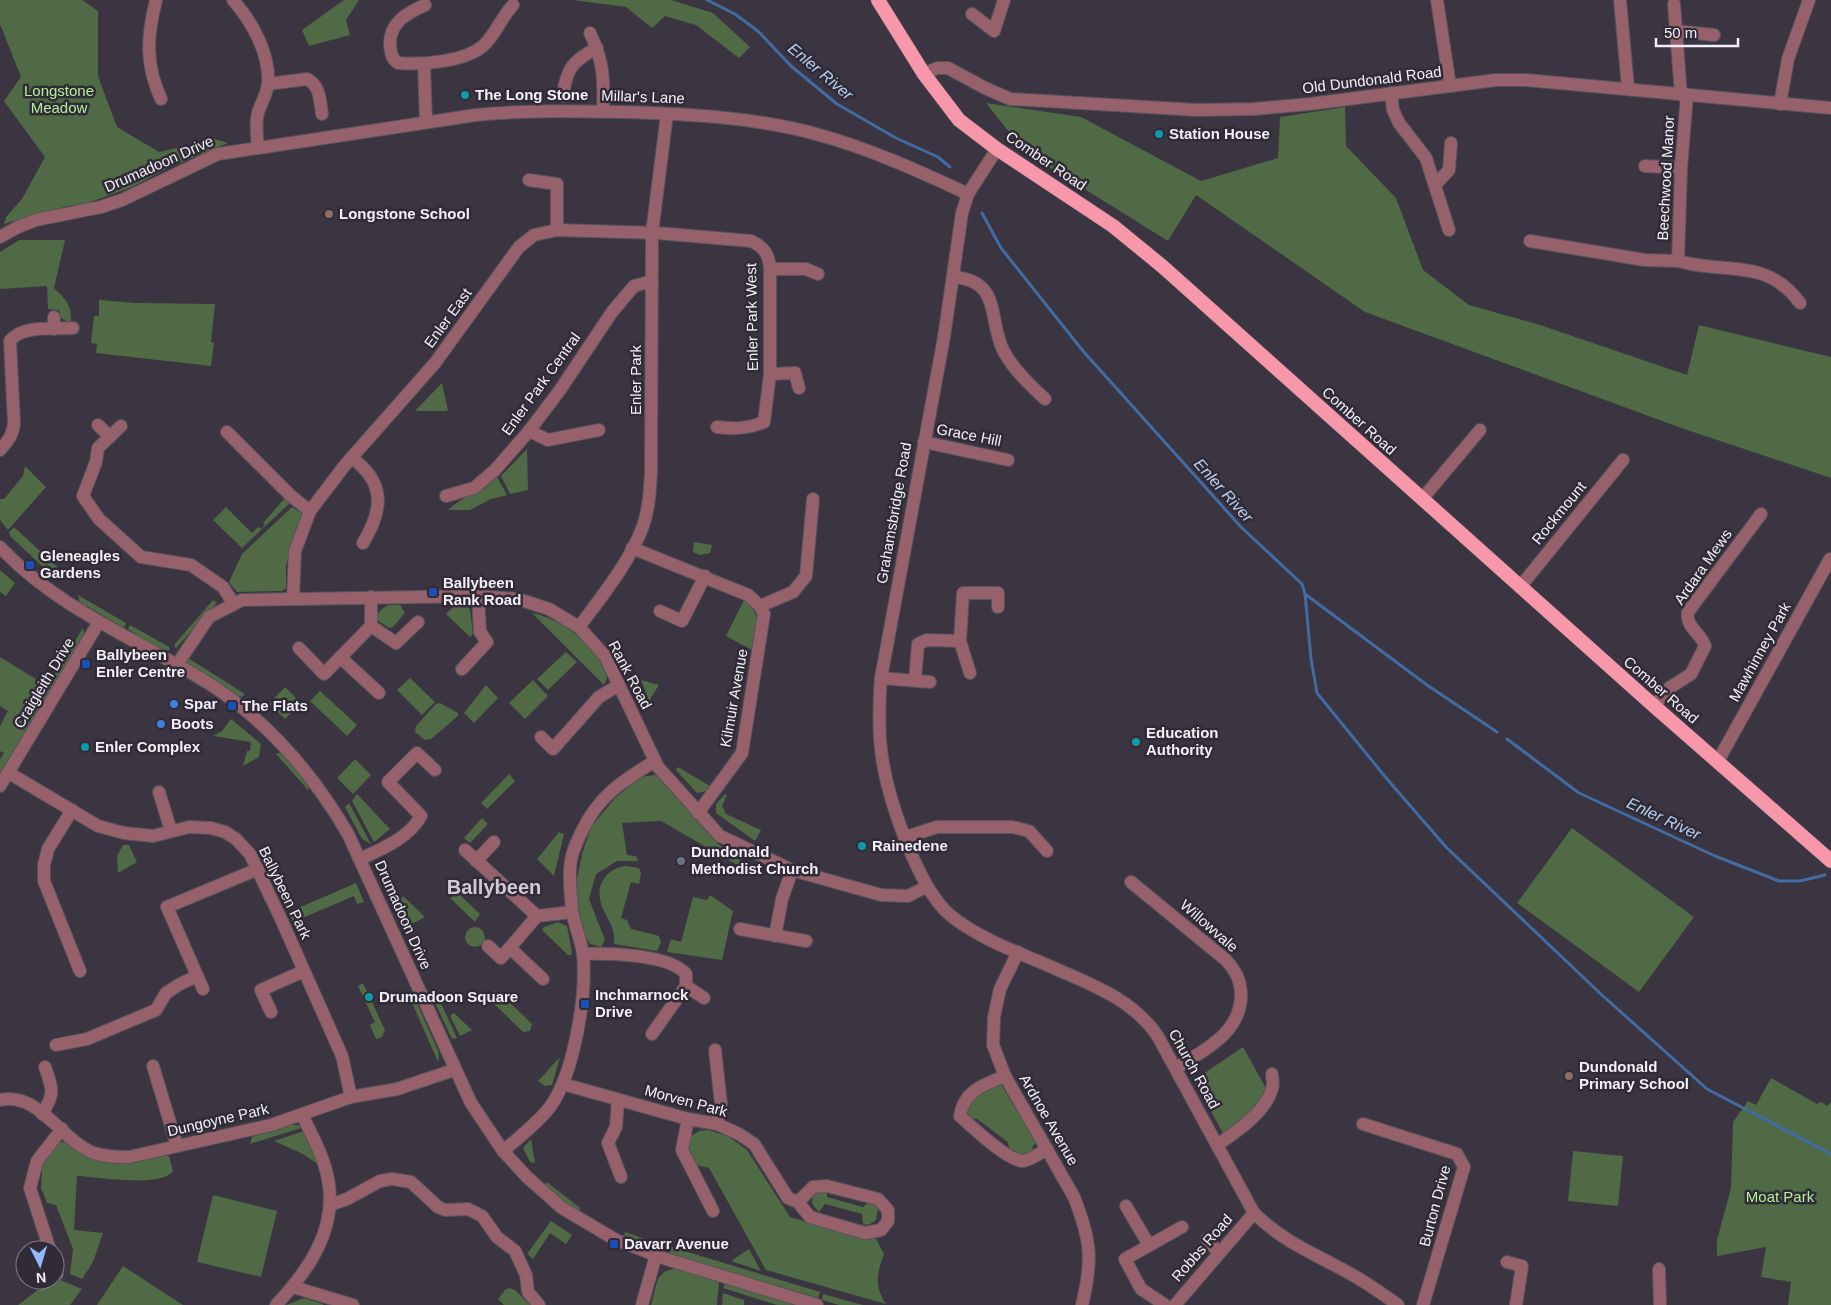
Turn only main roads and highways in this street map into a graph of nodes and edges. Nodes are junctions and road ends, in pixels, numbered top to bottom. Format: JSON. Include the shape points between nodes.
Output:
{"nodes":[{"id":1,"x":878,"y":0,"type":"edge"},
{"id":2,"x":1831,"y":861,"type":"edge"}],
"edges":[{"from":1,"to":2,"type":"highway","name":"Comber Road","via":[[924,74],[959,120],[1113,226],[1162,266],[1520,588]]}]}
